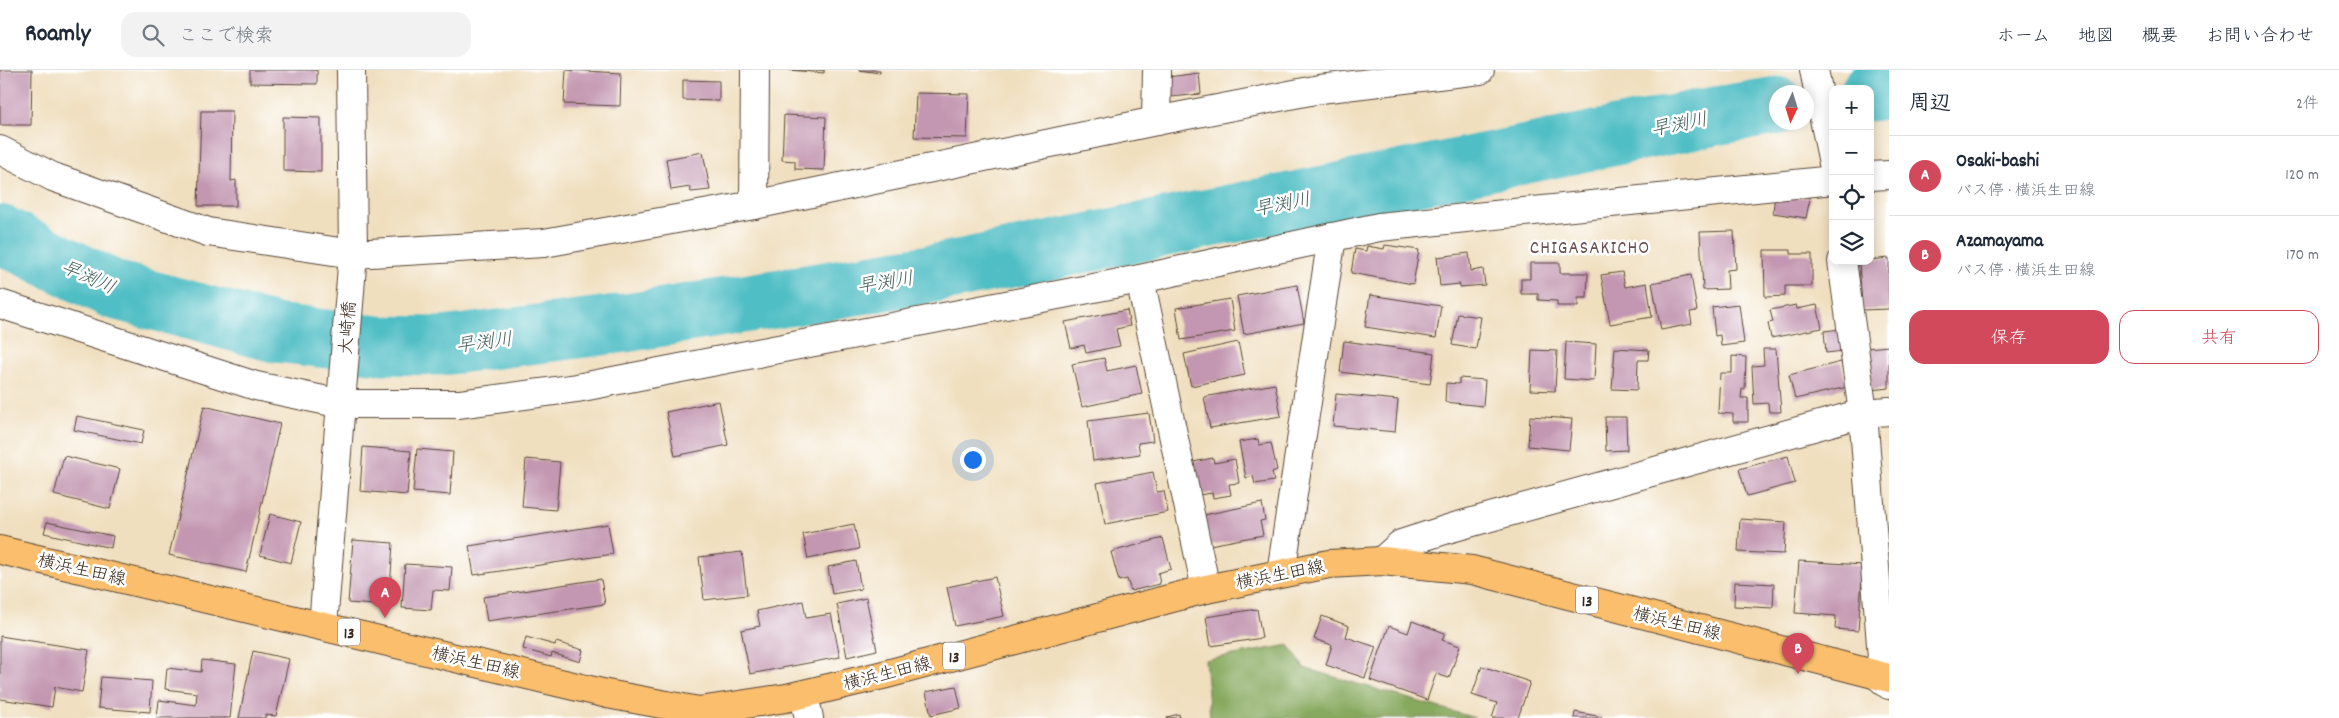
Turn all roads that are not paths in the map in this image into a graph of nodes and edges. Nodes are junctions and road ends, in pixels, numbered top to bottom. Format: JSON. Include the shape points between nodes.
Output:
{"nodes":[{"id":1,"x":351,"y":70,"type":"edge"},
{"id":2,"x":755,"y":70,"type":"edge"},
{"id":3,"x":1157,"y":70,"type":"edge"},
{"id":4,"x":1480,"y":70,"type":"edge"},
{"id":5,"x":1814,"y":70,"type":"edge"},
{"id":6,"x":1322,"y":80,"type":"edge"},
{"id":7,"x":1156,"y":121,"type":"junction"},
{"id":8,"x":1829,"y":143,"type":"edge"},
{"id":9,"x":0,"y":150,"type":"edge"},
{"id":10,"x":1889,"y":175,"type":"edge"},
{"id":11,"x":1874,"y":176,"type":"edge"},
{"id":12,"x":1829,"y":180,"type":"edge"},
{"id":13,"x":754,"y":205,"type":"junction"},
{"id":14,"x":1332,"y":237,"type":"junction"},
{"id":15,"x":352,"y":259,"type":"junction"},
{"id":16,"x":1843,"y":265,"type":"edge"},
{"id":17,"x":1140,"y":279,"type":"junction"},
{"id":18,"x":0,"y":304,"type":"edge"},
{"id":19,"x":343,"y":398,"type":"junction"},
{"id":20,"x":1876,"y":412,"type":"edge"},
{"id":21,"x":0,"y":550,"type":"edge"},
{"id":22,"x":1382,"y":561,"type":"junction"},
{"id":23,"x":1281,"y":573,"type":"junction"},
{"id":24,"x":1206,"y":589,"type":"junction"},
{"id":25,"x":324,"y":626,"type":"junction"},
{"id":26,"x":1885,"y":679,"type":"edge"},
{"id":27,"x":807,"y":706,"type":"edge"},
{"id":28,"x":700,"y":714,"type":"edge"}],
"edges":[{"from":1,"to":15,"type":"street","name":"大崎橋"},
{"from":2,"to":13,"type":"street"},
{"from":3,"to":7,"type":"street"},
{"from":4,"to":6,"type":"street"},
{"from":5,"to":8,"type":"street"},
{"from":6,"to":7,"type":"street"},
{"from":7,"to":13,"type":"street"},
{"from":9,"to":15,"type":"street","via":[[53,177],[208,232]]},
{"from":10,"to":11,"type":"street"},
{"from":12,"to":14,"type":"street","via":[[1388,226]]},
{"from":13,"to":15,"type":"street","via":[[544,243]]},
{"from":14,"to":17,"type":"street"},
{"from":14,"to":23,"type":"street"},
{"from":15,"to":19,"type":"street","name":"大崎橋"},
{"from":16,"to":20,"type":"street"},
{"from":17,"to":19,"type":"street","via":[[577,388],[460,404]]},
{"from":17,"to":24,"type":"street"},
{"from":18,"to":19,"type":"street","via":[[256,386]]},
{"from":19,"to":25,"type":"street","name":"大崎橋"},
{"from":20,"to":22,"type":"street","via":[[1451,528],[1400,544]]},
{"from":20,"to":26,"type":"street"},
{"from":21,"to":25,"type":"main road","name":"横浜生田線","number":"13"},
{"from":22,"to":23,"type":"main road","name":"横浜生田線","number":"13","via":[[1328,564]]},
{"from":22,"to":26,"type":"main road","name":"横浜生田線","number":"13","via":[[1472,570]]},
{"from":23,"to":24,"type":"main road","name":"横浜生田線","number":"13"},
{"from":24,"to":27,"type":"main road","name":"横浜生田線","number":"13"},
{"from":25,"to":28,"type":"main road","name":"横浜生田線","number":"13"},
{"from":27,"to":28,"type":"main road","name":"横浜生田線","number":"13"}]}
